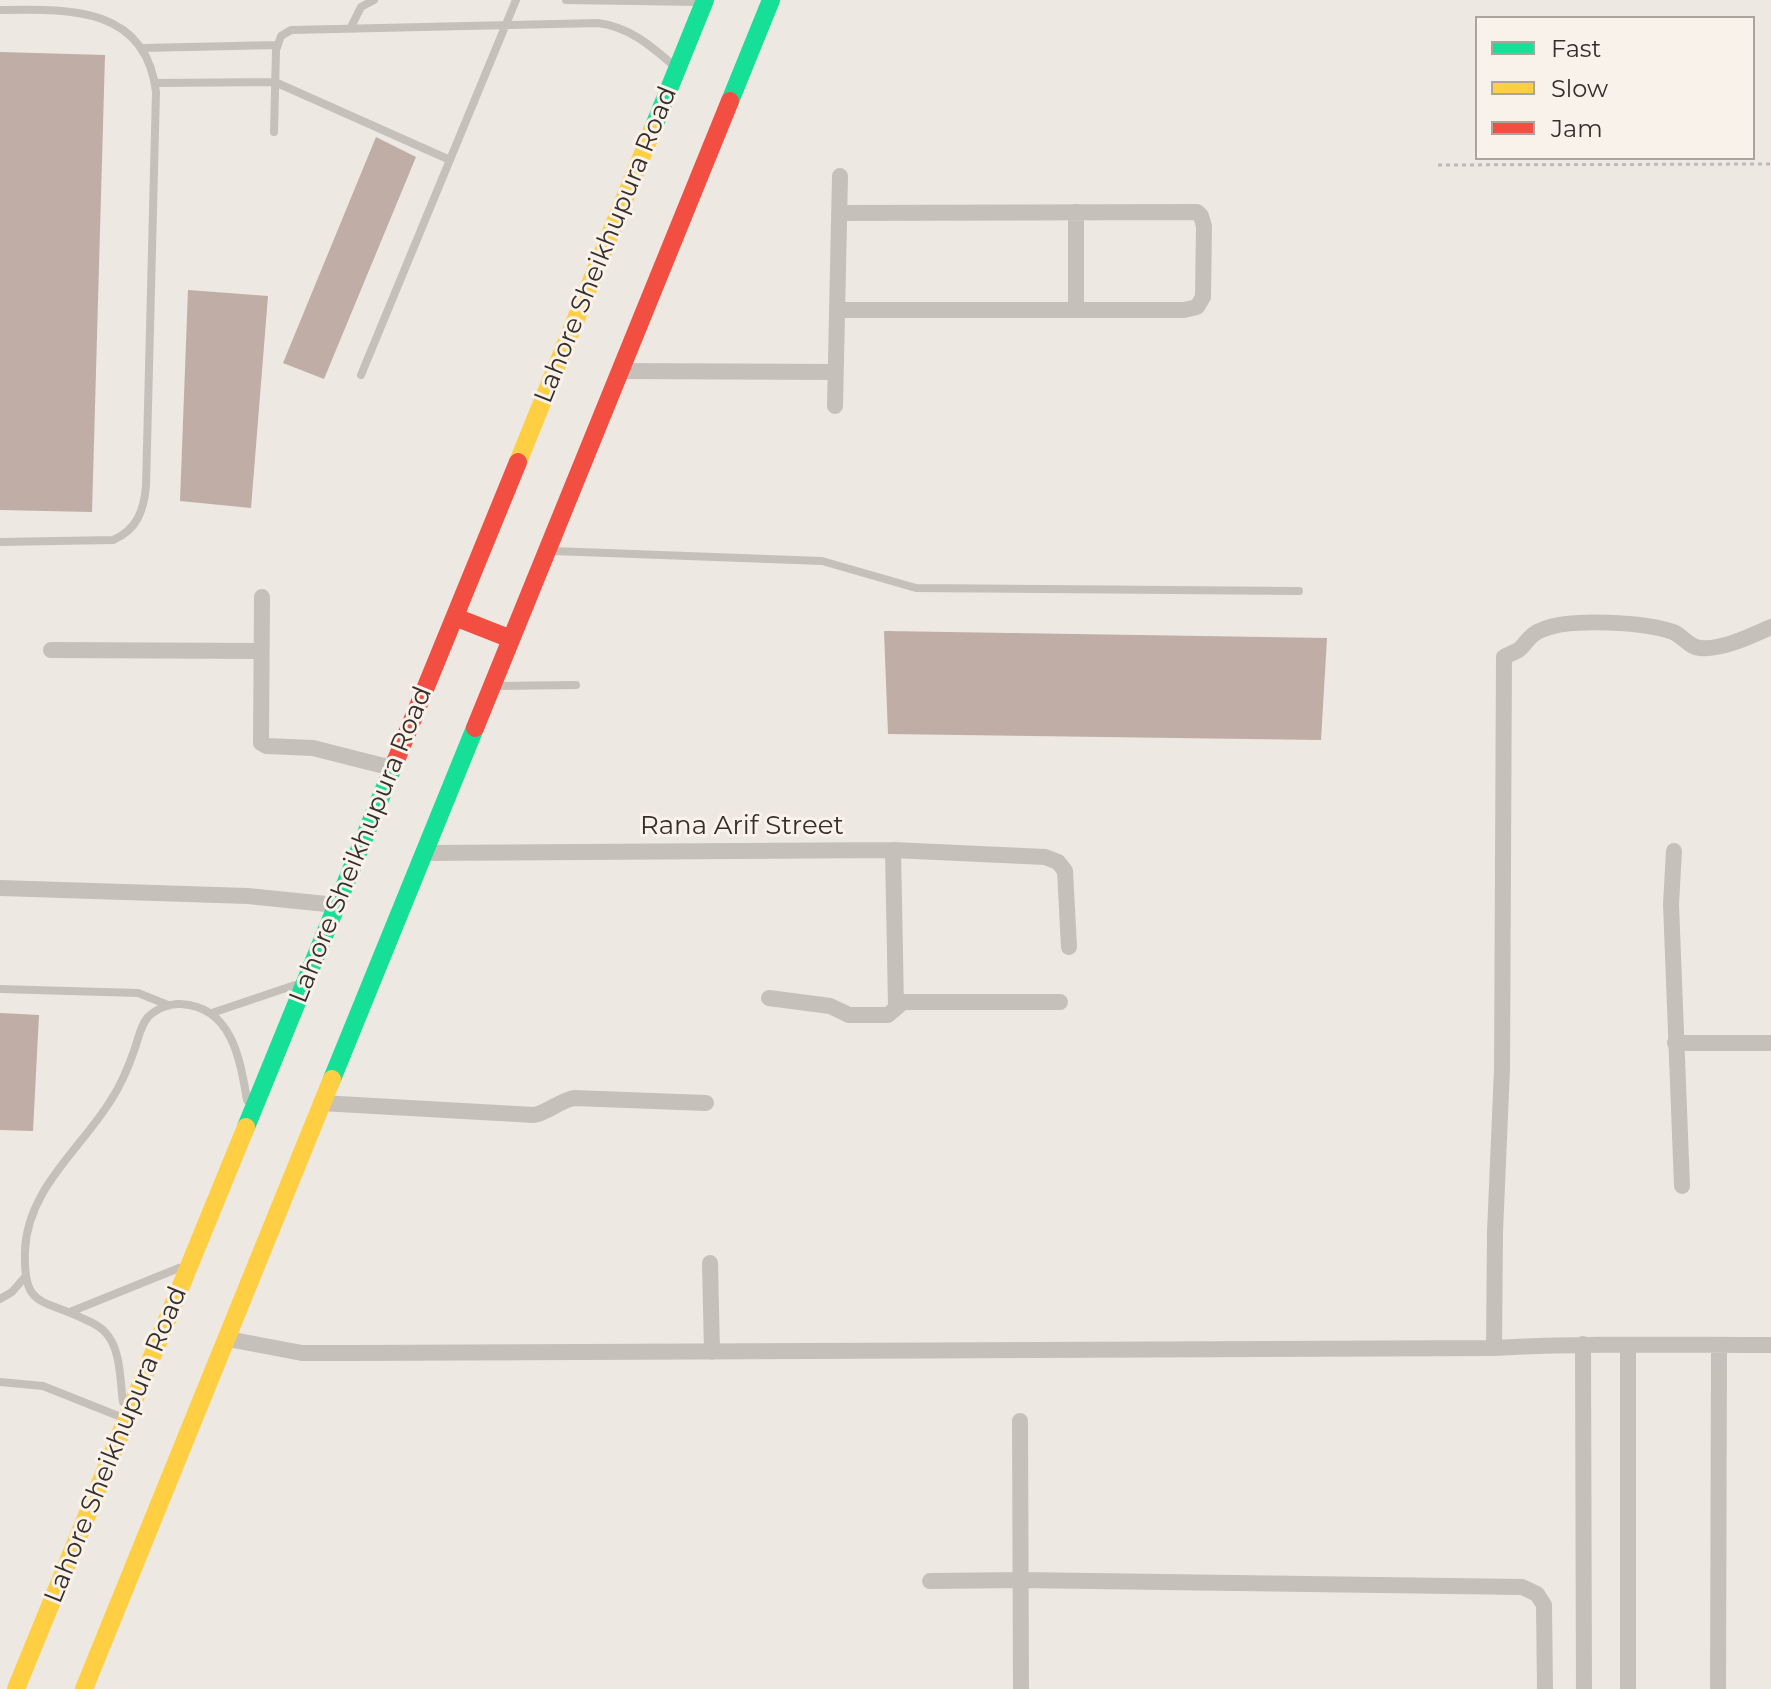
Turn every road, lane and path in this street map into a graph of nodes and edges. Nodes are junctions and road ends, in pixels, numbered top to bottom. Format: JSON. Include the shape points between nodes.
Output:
{"nodes":[{"id":1,"x":374,"y":0,"type":"edge"},
{"id":2,"x":516,"y":0,"type":"edge"},
{"id":3,"x":566,"y":0,"type":"edge"},
{"id":4,"x":771,"y":0,"type":"edge"},
{"id":5,"x":704,"y":1,"type":"edge"},
{"id":6,"x":0,"y":10,"type":"edge"},
{"id":7,"x":506,"y":25,"type":"junction"},
{"id":8,"x":351,"y":27,"type":"junction"},
{"id":9,"x":277,"y":45,"type":"junction"},
{"id":10,"x":143,"y":48,"type":"junction"},
{"id":11,"x":677,"y":68,"type":"junction"},
{"id":12,"x":275,"y":82,"type":"junction"},
{"id":13,"x":155,"y":83,"type":"junction"},
{"id":14,"x":274,"y":132,"type":"dead end"},
{"id":15,"x":450,"y":160,"type":"junction"},
{"id":16,"x":1771,"y":164,"type":"edge"},
{"id":17,"x":1438,"y":165,"type":"dead end"},
{"id":18,"x":840,"y":176,"type":"dead end"},
{"id":19,"x":1076,"y":212,"type":"junction"},
{"id":20,"x":839,"y":213,"type":"junction"},
{"id":21,"x":837,"y":310,"type":"junction"},
{"id":22,"x":1076,"y":310,"type":"junction"},
{"id":23,"x":620,"y":371,"type":"junction"},
{"id":24,"x":835,"y":372,"type":"junction"},
{"id":25,"x":361,"y":375,"type":"dead end"},
{"id":26,"x":835,"y":406,"type":"dead end"},
{"id":27,"x":0,"y":542,"type":"edge"},
{"id":28,"x":545,"y":551,"type":"junction"},
{"id":29,"x":1299,"y":591,"type":"dead end"},
{"id":30,"x":262,"y":597,"type":"dead end"},
{"id":31,"x":455,"y":617,"type":"junction"},
{"id":32,"x":1771,"y":627,"type":"edge"},
{"id":33,"x":511,"y":639,"type":"junction"},
{"id":34,"x":51,"y":650,"type":"dead end"},
{"id":35,"x":261,"y":651,"type":"junction"},
{"id":36,"x":576,"y":685,"type":"dead end"},
{"id":37,"x":492,"y":686,"type":"junction"},
{"id":38,"x":392,"y":768,"type":"junction"},
{"id":39,"x":893,"y":850,"type":"junction"},
{"id":40,"x":1674,"y":851,"type":"dead end"},
{"id":41,"x":425,"y":853,"type":"junction"},
{"id":42,"x":0,"y":888,"type":"edge"},
{"id":43,"x":336,"y":905,"type":"junction"},
{"id":44,"x":1069,"y":947,"type":"dead end"},
{"id":45,"x":306,"y":979,"type":"junction"},
{"id":46,"x":0,"y":989,"type":"edge"},
{"id":47,"x":769,"y":998,"type":"dead end"},
{"id":48,"x":1060,"y":1002,"type":"dead end"},
{"id":49,"x":168,"y":1005,"type":"junction"},
{"id":50,"x":896,"y":1006,"type":"junction"},
{"id":51,"x":212,"y":1013,"type":"junction"},
{"id":52,"x":1675,"y":1043,"type":"junction"},
{"id":53,"x":1771,"y":1043,"type":"edge"},
{"id":54,"x":321,"y":1103,"type":"junction"},
{"id":55,"x":706,"y":1103,"type":"dead end"},
{"id":56,"x":248,"y":1122,"type":"junction"},
{"id":57,"x":1682,"y":1186,"type":"dead end"},
{"id":58,"x":190,"y":1263,"type":"junction"},
{"id":59,"x":710,"y":1263,"type":"dead end"},
{"id":60,"x":25,"y":1277,"type":"junction"},
{"id":61,"x":0,"y":1299,"type":"edge"},
{"id":62,"x":69,"y":1312,"type":"junction"},
{"id":63,"x":228,"y":1339,"type":"junction"},
{"id":64,"x":1583,"y":1344,"type":"junction"},
{"id":65,"x":1719,"y":1345,"type":"junction"},
{"id":66,"x":1771,"y":1345,"type":"edge"},
{"id":67,"x":1628,"y":1346,"type":"junction"},
{"id":68,"x":1494,"y":1348,"type":"junction"},
{"id":69,"x":712,"y":1352,"type":"junction"},
{"id":70,"x":0,"y":1382,"type":"edge"},
{"id":71,"x":126,"y":1418,"type":"junction"},
{"id":72,"x":1020,"y":1421,"type":"dead end"},
{"id":73,"x":1021,"y":1580,"type":"junction"},
{"id":74,"x":930,"y":1581,"type":"dead end"},
{"id":75,"x":16,"y":1689,"type":"edge"},
{"id":76,"x":84,"y":1689,"type":"edge"},
{"id":77,"x":1021,"y":1689,"type":"edge"},
{"id":78,"x":1545,"y":1689,"type":"edge"},
{"id":79,"x":1584,"y":1689,"type":"edge"},
{"id":80,"x":1628,"y":1689,"type":"edge"},
{"id":81,"x":1718,"y":1689,"type":"edge"}],
"edges":[{"from":1,"to":8,"type":"lane","via":[[361,7]]},
{"from":2,"to":7,"type":"lane"},
{"from":3,"to":5,"type":"lane"},
{"from":4,"to":23,"type":"highway"},
{"from":5,"to":11,"type":"highway","name":"Lahore Sheikhupura Road"},
{"from":6,"to":10,"type":"lane","via":[[91,14]]},
{"from":7,"to":8,"type":"lane"},
{"from":7,"to":11,"type":"lane","via":[[616,26]]},
{"from":7,"to":15,"type":"lane"},
{"from":8,"to":9,"type":"lane","via":[[291,30]]},
{"from":9,"to":10,"type":"lane"},
{"from":9,"to":12,"type":"lane"},
{"from":10,"to":13,"type":"lane"},
{"from":11,"to":31,"type":"highway","name":"Lahore Sheikhupura Road"},
{"from":12,"to":13,"type":"lane"},
{"from":12,"to":14,"type":"lane"},
{"from":12,"to":15,"type":"lane"},
{"from":13,"to":27,"type":"lane","via":[[146,486],[141,512],[127,533],[113,540]]},
{"from":15,"to":25,"type":"lane"},
{"from":16,"to":17,"type":"path"},
{"from":18,"to":20,"type":"street"},
{"from":19,"to":20,"type":"street"},
{"from":19,"to":22,"type":"street"},
{"from":19,"to":22,"type":"street","via":[[1194,211],[1204,226],[1203,297],[1197,307]]},
{"from":20,"to":21,"type":"street"},
{"from":21,"to":22,"type":"street"},
{"from":21,"to":24,"type":"street"},
{"from":23,"to":24,"type":"street"},
{"from":23,"to":28,"type":"highway"},
{"from":24,"to":26,"type":"street"},
{"from":28,"to":29,"type":"lane","via":[[822,561],[916,588]]},
{"from":28,"to":33,"type":"highway"},
{"from":30,"to":35,"type":"street"},
{"from":31,"to":33,"type":"highway"},
{"from":31,"to":38,"type":"highway","name":"Lahore Sheikhupura Road"},
{"from":32,"to":68,"type":"street","via":[[1703,648],[1660,629],[1571,623],[1533,634],[1504,657]]},
{"from":33,"to":37,"type":"highway"},
{"from":34,"to":35,"type":"street"},
{"from":35,"to":38,"type":"street","via":[[261,744],[313,748]]},
{"from":36,"to":37,"type":"lane"},
{"from":37,"to":41,"type":"highway"},
{"from":38,"to":43,"type":"highway","name":"Lahore Sheikhupura Road"},
{"from":39,"to":41,"type":"street","name":"Rana Arif Street"},
{"from":39,"to":44,"type":"street","name":"Rana Arif Street","via":[[1045,857],[1058,862],[1065,871]]},
{"from":39,"to":50,"type":"street"},
{"from":40,"to":52,"type":"street"},
{"from":41,"to":54,"type":"highway"},
{"from":42,"to":43,"type":"street","via":[[248,896]]},
{"from":43,"to":45,"type":"highway","name":"Lahore Sheikhupura Road"},
{"from":45,"to":51,"type":"lane"},
{"from":45,"to":56,"type":"highway","name":"Lahore Sheikhupura Road"},
{"from":46,"to":49,"type":"lane","via":[[138,993]]},
{"from":47,"to":50,"type":"street","via":[[830,1006],[849,1015],[888,1015]]},
{"from":48,"to":50,"type":"street"},
{"from":49,"to":51,"type":"lane","via":[[187,1004]]},
{"from":49,"to":60,"type":"lane","via":[[149,1016],[111,1101],[40,1195],[28,1232]]},
{"from":51,"to":56,"type":"lane","via":[[235,1047]]},
{"from":52,"to":53,"type":"street"},
{"from":52,"to":57,"type":"street"},
{"from":54,"to":55,"type":"street","via":[[534,1115],[574,1098]]},
{"from":54,"to":63,"type":"highway"},
{"from":56,"to":58,"type":"highway","name":"Lahore Sheikhupura Road"},
{"from":58,"to":62,"type":"lane"},
{"from":58,"to":71,"type":"highway","name":"Lahore Sheikhupura Road"},
{"from":59,"to":69,"type":"street"},
{"from":60,"to":61,"type":"lane"},
{"from":60,"to":62,"type":"lane","via":[[33,1296]]},
{"from":62,"to":71,"type":"lane","via":[[105,1331],[112,1342]]},
{"from":63,"to":69,"type":"street","via":[[302,1353]]},
{"from":63,"to":76,"type":"highway"},
{"from":64,"to":67,"type":"street"},
{"from":64,"to":68,"type":"street"},
{"from":64,"to":79,"type":"street"},
{"from":65,"to":66,"type":"street"},
{"from":65,"to":67,"type":"street"},
{"from":65,"to":81,"type":"street"},
{"from":67,"to":80,"type":"street"},
{"from":68,"to":69,"type":"street"},
{"from":70,"to":71,"type":"lane","via":[[43,1386]]},
{"from":71,"to":75,"type":"highway","name":"Lahore Sheikhupura Road"},
{"from":72,"to":73,"type":"street"},
{"from":73,"to":74,"type":"street"},
{"from":73,"to":77,"type":"street"},
{"from":73,"to":78,"type":"street","via":[[1522,1587],[1537,1594],[1544,1605]]}]}
